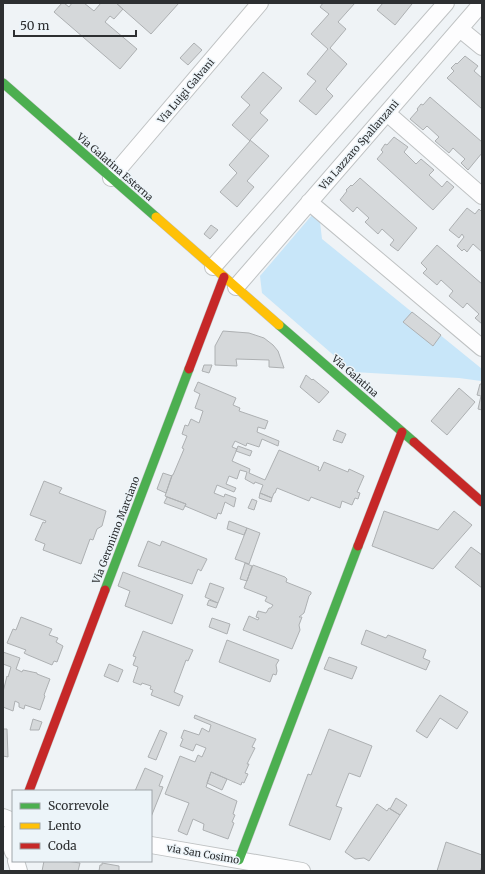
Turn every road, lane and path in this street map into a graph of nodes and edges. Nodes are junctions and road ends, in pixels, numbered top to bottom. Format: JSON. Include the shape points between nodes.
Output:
{"nodes":[{"id":1,"x":260,"y":3,"type":"edge"},
{"id":2,"x":446,"y":3,"type":"edge"},
{"id":3,"x":482,"y":3,"type":"edge"},
{"id":4,"x":460,"y":29,"type":"junction"},
{"id":5,"x":482,"y":47,"type":"edge"},
{"id":6,"x":3,"y":83,"type":"edge"},
{"id":7,"x":387,"y":113,"type":"junction"},
{"id":8,"x":111,"y":178,"type":"junction"},
{"id":9,"x":482,"y":196,"type":"edge"},
{"id":10,"x":309,"y":202,"type":"junction"},
{"id":11,"x":218,"y":272,"type":"junction"},
{"id":12,"x":236,"y":287,"type":"junction"},
{"id":13,"x":482,"y":348,"type":"edge"},
{"id":14,"x":402,"y":432,"type":"junction"},
{"id":15,"x":482,"y":502,"type":"edge"},
{"id":16,"x":29,"y":790,"type":"edge"},
{"id":17,"x":12,"y":830,"type":"edge"},
{"id":18,"x":152,"y":845,"type":"edge"},
{"id":19,"x":12,"y":849,"type":"edge"},
{"id":20,"x":239,"y":860,"type":"junction"},
{"id":21,"x":302,"y":871,"type":"edge"}],
"edges":[{"from":1,"to":8,"type":"street","name":"Via Luigi Galvani"},
{"from":2,"to":11,"type":"street"},
{"from":3,"to":4,"type":"street","name":"Via Lazzaro Spallanzani"},
{"from":4,"to":5,"type":"street"},
{"from":4,"to":7,"type":"street","name":"Via Lazzaro Spallanzani"},
{"from":6,"to":8,"type":"street","name":"Via Galatina Esterna"},
{"from":7,"to":9,"type":"street"},
{"from":7,"to":10,"type":"street","name":"Via Lazzaro Spallanzani"},
{"from":8,"to":11,"type":"street","name":"Via Galatina Esterna"},
{"from":10,"to":12,"type":"street","name":"Via Lazzaro Spallanzani"},
{"from":10,"to":13,"type":"street"},
{"from":11,"to":12,"type":"street","name":"Via Galatina"},
{"from":11,"to":16,"type":"street","name":"Via Geronimo Marciano"},
{"from":12,"to":14,"type":"street","name":"Via Galatina"},
{"from":14,"to":15,"type":"street","name":"Via Galatina"},
{"from":14,"to":20,"type":"street"},
{"from":17,"to":19,"type":"street","via":[[8,836]]},
{"from":18,"to":20,"type":"street","name":"via San Cosimo"},
{"from":20,"to":21,"type":"street","name":"via San Cosimo"}]}
